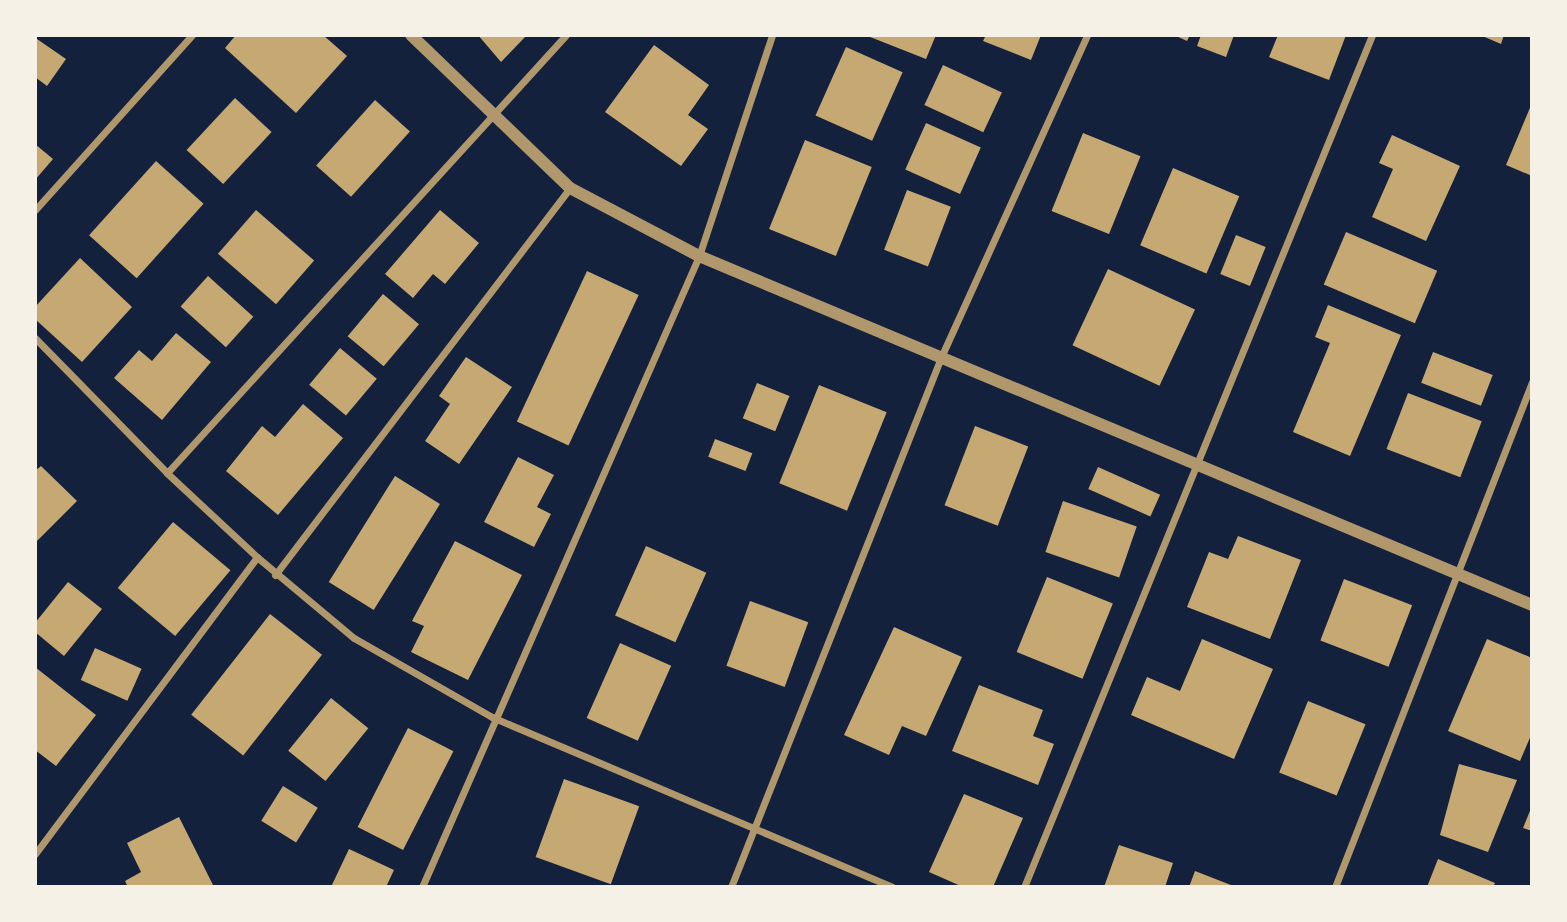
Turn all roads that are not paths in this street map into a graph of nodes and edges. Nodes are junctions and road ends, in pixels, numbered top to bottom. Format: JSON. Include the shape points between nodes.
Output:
{"nodes":[{"id":1,"x":192,"y":35,"type":"edge"},
{"id":2,"x":411,"y":35,"type":"edge"},
{"id":3,"x":566,"y":35,"type":"edge"},
{"id":4,"x":772,"y":35,"type":"edge"},
{"id":5,"x":1087,"y":35,"type":"edge"},
{"id":6,"x":1372,"y":35,"type":"edge"},
{"id":7,"x":494,"y":116,"type":"junction"},
{"id":8,"x":570,"y":188,"type":"junction"},
{"id":9,"x":35,"y":210,"type":"edge"},
{"id":10,"x":699,"y":256,"type":"junction"},
{"id":11,"x":35,"y":338,"type":"edge"},
{"id":12,"x":942,"y":355,"type":"junction"},
{"id":13,"x":1532,"y":382,"type":"edge"},
{"id":14,"x":1194,"y":468,"type":"junction"},
{"id":15,"x":167,"y":473,"type":"junction"},
{"id":16,"x":257,"y":557,"type":"junction"},
{"id":17,"x":1452,"y":573,"type":"junction"},
{"id":18,"x":275,"y":575,"type":"junction"},
{"id":19,"x":1532,"y":605,"type":"edge"},
{"id":20,"x":492,"y":717,"type":"junction"},
{"id":21,"x":752,"y":829,"type":"junction"},
{"id":22,"x":35,"y":854,"type":"edge"},
{"id":23,"x":422,"y":887,"type":"edge"},
{"id":24,"x":731,"y":887,"type":"edge"},
{"id":25,"x":892,"y":887,"type":"edge"},
{"id":26,"x":1024,"y":887,"type":"edge"},
{"id":27,"x":1335,"y":887,"type":"edge"}],
"edges":[{"from":1,"to":9,"type":"street"},
{"from":2,"to":7,"type":"street"},
{"from":3,"to":7,"type":"street"},
{"from":4,"to":10,"type":"street"},
{"from":5,"to":12,"type":"street"},
{"from":6,"to":14,"type":"street"},
{"from":7,"to":8,"type":"street"},
{"from":7,"to":15,"type":"street"},
{"from":8,"to":10,"type":"street"},
{"from":8,"to":18,"type":"street"},
{"from":10,"to":12,"type":"street"},
{"from":10,"to":20,"type":"street"},
{"from":11,"to":15,"type":"street"},
{"from":12,"to":14,"type":"street"},
{"from":12,"to":21,"type":"street"},
{"from":13,"to":17,"type":"street"},
{"from":14,"to":17,"type":"street"},
{"from":14,"to":26,"type":"street"},
{"from":15,"to":16,"type":"street"},
{"from":16,"to":18,"type":"street"},
{"from":16,"to":22,"type":"street"},
{"from":17,"to":19,"type":"street"},
{"from":17,"to":27,"type":"street"},
{"from":18,"to":20,"type":"street","via":[[354,638]]},
{"from":20,"to":21,"type":"street"},
{"from":20,"to":23,"type":"street"},
{"from":21,"to":24,"type":"street"},
{"from":21,"to":25,"type":"street"}]}
